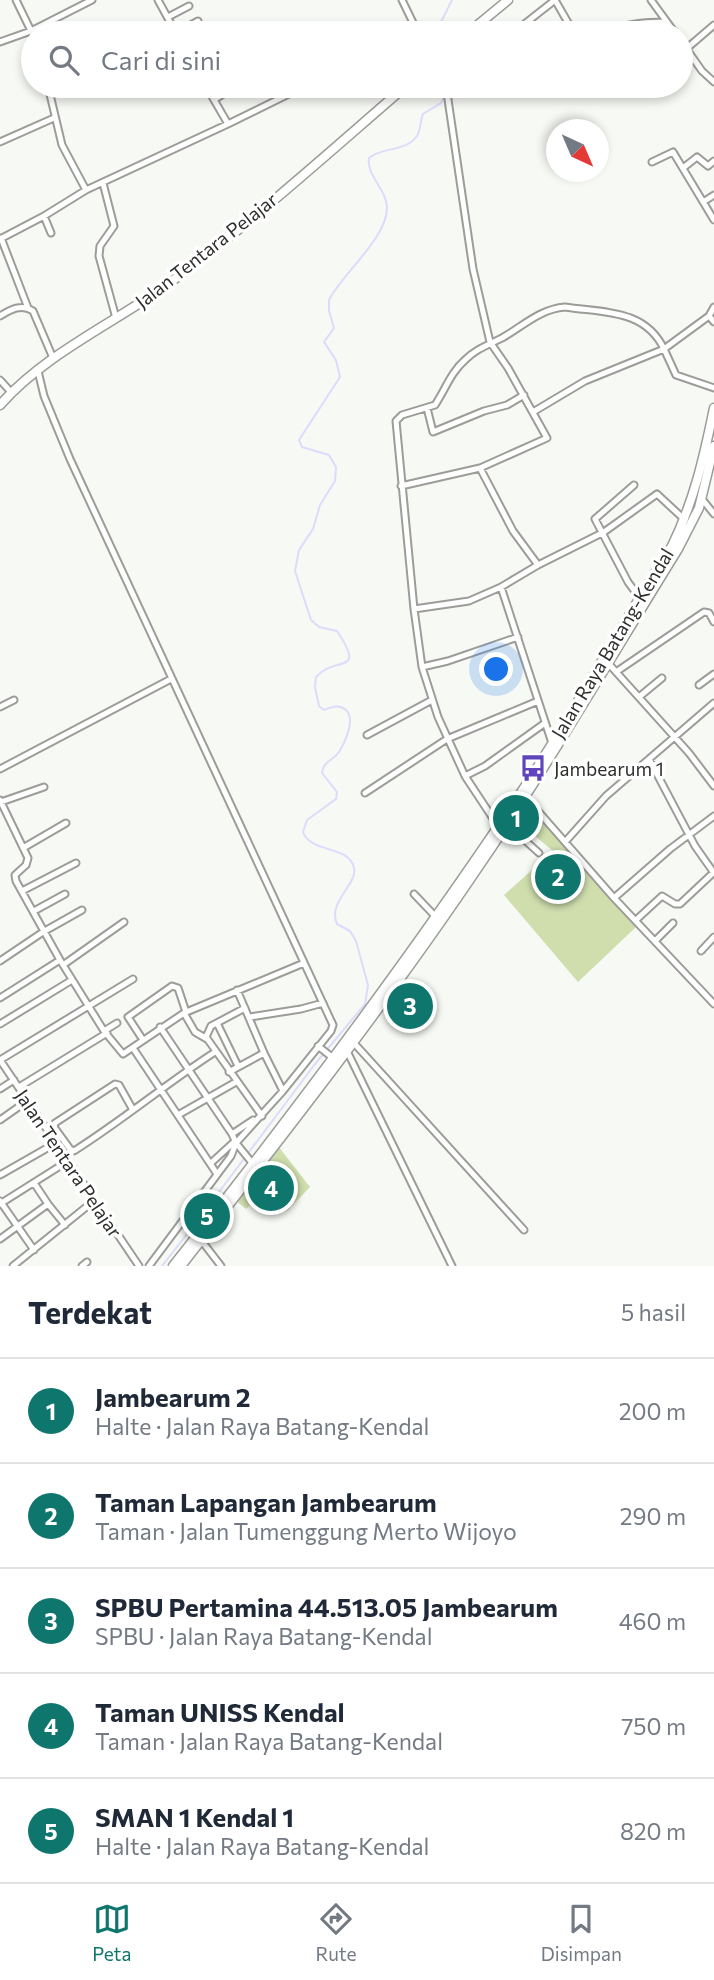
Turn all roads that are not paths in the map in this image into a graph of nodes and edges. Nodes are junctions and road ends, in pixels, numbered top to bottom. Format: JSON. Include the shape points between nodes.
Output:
{"nodes":[{"id":1,"x":16,"y":0,"type":"edge"},
{"id":2,"x":92,"y":0,"type":"edge"},
{"id":3,"x":402,"y":0,"type":"edge"},
{"id":4,"x":508,"y":0,"type":"edge"},
{"id":5,"x":555,"y":0,"type":"edge"},
{"id":6,"x":160,"y":1,"type":"edge"},
{"id":7,"x":655,"y":1,"type":"edge"},
{"id":8,"x":189,"y":6,"type":"dead end"},
{"id":9,"x":168,"y":17,"type":"junction"},
{"id":10,"x":26,"y":21,"type":"edge"},
{"id":11,"x":54,"y":21,"type":"edge"},
{"id":12,"x":170,"y":21,"type":"edge"},
{"id":13,"x":412,"y":21,"type":"edge"},
{"id":14,"x":483,"y":21,"type":"edge"},
{"id":15,"x":528,"y":21,"type":"edge"},
{"id":16,"x":567,"y":21,"type":"edge"},
{"id":17,"x":666,"y":21,"type":"edge"},
{"id":18,"x":714,"y":25,"type":"edge"},
{"id":19,"x":21,"y":36,"type":"edge"},
{"id":20,"x":0,"y":41,"type":"edge"},
{"id":21,"x":693,"y":43,"type":"edge"},
{"id":22,"x":693,"y":59,"type":"edge"},
{"id":23,"x":714,"y":82,"type":"edge"},
{"id":24,"x":50,"y":98,"type":"edge"},
{"id":25,"x":217,"y":98,"type":"edge"},
{"id":26,"x":281,"y":98,"type":"edge"},
{"id":27,"x":392,"y":98,"type":"edge"},
{"id":28,"x":449,"y":98,"type":"edge"},
{"id":29,"x":214,"y":100,"type":"joint"},
{"id":30,"x":54,"y":118,"type":"junction"},
{"id":31,"x":228,"y":124,"type":"junction"},
{"id":32,"x":0,"y":142,"type":"edge"},
{"id":33,"x":714,"y":161,"type":"edge"},
{"id":34,"x":652,"y":162,"type":"dead end"},
{"id":35,"x":683,"y":168,"type":"junction"},
{"id":36,"x":103,"y":183,"type":"junction"},
{"id":37,"x":86,"y":190,"type":"junction"},
{"id":38,"x":714,"y":195,"type":"edge"},
{"id":39,"x":703,"y":202,"type":"junction"},
{"id":40,"x":44,"y":216,"type":"junction"},
{"id":41,"x":714,"y":220,"type":"edge"},
{"id":42,"x":51,"y":233,"type":"dead end"},
{"id":43,"x":0,"y":239,"type":"edge"},
{"id":44,"x":714,"y":307,"type":"edge"},
{"id":45,"x":28,"y":308,"type":"junction"},
{"id":46,"x":0,"y":316,"type":"edge"},
{"id":47,"x":116,"y":318,"type":"junction"},
{"id":48,"x":712,"y":319,"type":"edge"},
{"id":49,"x":489,"y":342,"type":"junction"},
{"id":50,"x":664,"y":349,"type":"junction"},
{"id":51,"x":54,"y":360,"type":"junction"},
{"id":52,"x":37,"y":371,"type":"junction"},
{"id":53,"x":1,"y":382,"type":"edge"},
{"id":54,"x":714,"y":388,"type":"edge"},
{"id":55,"x":11,"y":392,"type":"junction"},
{"id":56,"x":524,"y":396,"type":"junction"},
{"id":57,"x":0,"y":405,"type":"edge"},
{"id":58,"x":427,"y":408,"type":"junction"},
{"id":59,"x":714,"y":408,"type":"edge"},
{"id":60,"x":533,"y":412,"type":"junction"},
{"id":61,"x":714,"y":446,"type":"edge"},
{"id":62,"x":481,"y":468,"type":"junction"},
{"id":63,"x":634,"y":485,"type":"dead end"},
{"id":64,"x":401,"y":486,"type":"junction"},
{"id":65,"x":702,"y":499,"type":"junction"},
{"id":66,"x":714,"y":514,"type":"edge"},
{"id":67,"x":685,"y":520,"type":"junction"},
{"id":68,"x":604,"y":532,"type":"junction"},
{"id":69,"x":538,"y":565,"type":"junction"},
{"id":70,"x":501,"y":587,"type":"junction"},
{"id":71,"x":639,"y":597,"type":"junction"},
{"id":72,"x":414,"y":608,"type":"junction"},
{"id":73,"x":714,"y":622,"type":"edge"},
{"id":74,"x":517,"y":636,"type":"junction"},
{"id":75,"x":608,"y":663,"type":"junction"},
{"id":76,"x":422,"y":667,"type":"junction"},
{"id":77,"x":616,"y":672,"type":"junction"},
{"id":78,"x":714,"y":674,"type":"edge"},
{"id":79,"x":596,"y":677,"type":"junction"},
{"id":80,"x":662,"y":678,"type":"dead end"},
{"id":81,"x":171,"y":679,"type":"junction"},
{"id":82,"x":699,"y":685,"type":"dead end"},
{"id":83,"x":639,"y":697,"type":"junction"},
{"id":84,"x":14,"y":699,"type":"dead end"},
{"id":85,"x":432,"y":700,"type":"junction"},
{"id":86,"x":538,"y":701,"type":"junction"},
{"id":87,"x":714,"y":703,"type":"edge"},
{"id":88,"x":0,"y":708,"type":"edge"},
{"id":89,"x":545,"y":723,"type":"junction"},
{"id":90,"x":366,"y":735,"type":"dead end"},
{"id":91,"x":674,"y":738,"type":"junction"},
{"id":92,"x":447,"y":739,"type":"junction"},
{"id":93,"x":552,"y":743,"type":"junction"},
{"id":94,"x":649,"y":759,"type":"junction"},
{"id":95,"x":0,"y":769,"type":"edge"},
{"id":96,"x":465,"y":776,"type":"junction"},
{"id":97,"x":714,"y":786,"type":"edge"},
{"id":98,"x":44,"y":787,"type":"dead end"},
{"id":99,"x":365,"y":793,"type":"dead end"},
{"id":100,"x":524,"y":799,"type":"junction"},
{"id":101,"x":1,"y":801,"type":"edge"},
{"id":102,"x":714,"y":817,"type":"edge"},
{"id":103,"x":66,"y":823,"type":"dead end"},
{"id":104,"x":503,"y":825,"type":"junction"},
{"id":105,"x":689,"y":835,"type":"junction"},
{"id":106,"x":565,"y":842,"type":"junction"},
{"id":107,"x":23,"y":848,"type":"junction"},
{"id":108,"x":539,"y":853,"type":"dead end"},
{"id":109,"x":76,"y":863,"type":"dead end"},
{"id":110,"x":714,"y":873,"type":"edge"},
{"id":111,"x":22,"y":891,"type":"junction"},
{"id":112,"x":65,"y":894,"type":"dead end"},
{"id":113,"x":414,"y":894,"type":"dead end"},
{"id":114,"x":614,"y":898,"type":"junction"},
{"id":115,"x":82,"y":910,"type":"dead end"},
{"id":116,"x":34,"y":911,"type":"junction"},
{"id":117,"x":436,"y":916,"type":"junction"},
{"id":118,"x":636,"y":920,"type":"junction"},
{"id":119,"x":124,"y":922,"type":"dead end"},
{"id":120,"x":673,"y":923,"type":"dead end"},
{"id":121,"x":43,"y":932,"type":"junction"},
{"id":122,"x":713,"y":939,"type":"edge"},
{"id":123,"x":656,"y":940,"type":"junction"},
{"id":124,"x":701,"y":951,"type":"dead end"},
{"id":125,"x":0,"y":961,"type":"edge"},
{"id":126,"x":62,"y":962,"type":"junction"},
{"id":127,"x":304,"y":963,"type":"junction"},
{"id":128,"x":133,"y":978,"type":"dead end"},
{"id":129,"x":72,"y":980,"type":"junction"},
{"id":130,"x":237,"y":990,"type":"junction"},
{"id":131,"x":0,"y":998,"type":"edge"},
{"id":132,"x":323,"y":1003,"type":"junction"},
{"id":133,"x":714,"y":1004,"type":"edge"},
{"id":134,"x":89,"y":1007,"type":"junction"},
{"id":135,"x":245,"y":1009,"type":"junction"},
{"id":136,"x":185,"y":1012,"type":"junction"},
{"id":137,"x":250,"y":1017,"type":"junction"},
{"id":138,"x":117,"y":1023,"type":"dead end"},
{"id":139,"x":217,"y":1023,"type":"junction"},
{"id":140,"x":0,"y":1024,"type":"edge"},
{"id":141,"x":160,"y":1027,"type":"junction"},
{"id":142,"x":106,"y":1032,"type":"junction"},
{"id":143,"x":206,"y":1037,"type":"junction"},
{"id":144,"x":143,"y":1040,"type":"junction"},
{"id":145,"x":353,"y":1042,"type":"junction"},
{"id":146,"x":319,"y":1047,"type":"junction"},
{"id":147,"x":134,"y":1048,"type":"junction"},
{"id":148,"x":347,"y":1051,"type":"junction"},
{"id":149,"x":215,"y":1052,"type":"junction"},
{"id":150,"x":264,"y":1053,"type":"junction"},
{"id":151,"x":330,"y":1056,"type":"junction"},
{"id":152,"x":0,"y":1060,"type":"edge"},
{"id":153,"x":238,"y":1066,"type":"junction"},
{"id":154,"x":188,"y":1069,"type":"junction"},
{"id":155,"x":229,"y":1072,"type":"junction"},
{"id":156,"x":14,"y":1080,"type":"junction"},
{"id":157,"x":236,"y":1083,"type":"junction"},
{"id":158,"x":19,"y":1087,"type":"junction"},
{"id":159,"x":160,"y":1088,"type":"junction"},
{"id":160,"x":0,"y":1089,"type":"edge"},
{"id":161,"x":283,"y":1091,"type":"junction"},
{"id":162,"x":208,"y":1098,"type":"junction"},
{"id":163,"x":27,"y":1101,"type":"junction"},
{"id":164,"x":134,"y":1110,"type":"junction"},
{"id":165,"x":178,"y":1115,"type":"junction"},
{"id":166,"x":260,"y":1116,"type":"junction"},
{"id":167,"x":0,"y":1120,"type":"edge"},
{"id":168,"x":232,"y":1134,"type":"junction"},
{"id":169,"x":236,"y":1142,"type":"junction"},
{"id":170,"x":56,"y":1143,"type":"junction"},
{"id":171,"x":250,"y":1160,"type":"junction"},
{"id":172,"x":68,"y":1161,"type":"junction"},
{"id":173,"x":211,"y":1163,"type":"junction"},
{"id":174,"x":217,"y":1174,"type":"junction"},
{"id":175,"x":0,"y":1175,"type":"edge"},
{"id":176,"x":34,"y":1182,"type":"junction"},
{"id":177,"x":94,"y":1200,"type":"junction"},
{"id":178,"x":0,"y":1203,"type":"edge"},
{"id":179,"x":48,"y":1204,"type":"junction"},
{"id":180,"x":186,"y":1221,"type":"junction"},
{"id":181,"x":65,"y":1225,"type":"junction"},
{"id":182,"x":18,"y":1226,"type":"junction"},
{"id":183,"x":524,"y":1230,"type":"dead end"},
{"id":184,"x":199,"y":1233,"type":"junction"},
{"id":185,"x":0,"y":1238,"type":"edge"},
{"id":186,"x":34,"y":1250,"type":"junction"},
{"id":187,"x":13,"y":1266,"type":"edge"},
{"id":188,"x":139,"y":1266,"type":"edge"},
{"id":189,"x":149,"y":1266,"type":"edge"},
{"id":190,"x":173,"y":1266,"type":"edge"},
{"id":191,"x":181,"y":1266,"type":"edge"},
{"id":192,"x":221,"y":1266,"type":"edge"},
{"id":193,"x":452,"y":1266,"type":"edge"}],
"edges":[{"from":1,"to":10,"type":"street"},
{"from":2,"to":11,"type":"street"},
{"from":3,"to":13,"type":"street"},
{"from":4,"to":14,"type":"highway"},
{"from":5,"to":15,"type":"street"},
{"from":5,"to":16,"type":"street"},
{"from":6,"to":9,"type":"street"},
{"from":7,"to":17,"type":"street"},
{"from":8,"to":9,"type":"street"},
{"from":9,"to":12,"type":"street"},
{"from":18,"to":21,"type":"street"},
{"from":19,"to":20,"type":"street"},
{"from":22,"to":23,"type":"street"},
{"from":24,"to":30,"type":"street"},
{"from":25,"to":29,"type":"street"},
{"from":26,"to":31,"type":"street"},
{"from":27,"to":47,"type":"highway","name":"Jalan Tentara Pelajar","via":[[259,212]]},
{"from":28,"to":49,"type":"street","via":[[473,270]]},
{"from":29,"to":31,"type":"street"},
{"from":30,"to":32,"type":"street"},
{"from":30,"to":37,"type":"street","via":[[62,145]]},
{"from":31,"to":36,"type":"street"},
{"from":33,"to":35,"type":"street","via":[[708,166],[696,157]]},
{"from":34,"to":35,"type":"street","via":[[673,152]]},
{"from":35,"to":39,"type":"street"},
{"from":36,"to":37,"type":"street"},
{"from":36,"to":47,"type":"street","via":[[114,226],[100,246],[99,256]]},
{"from":37,"to":40,"type":"street"},
{"from":38,"to":39,"type":"street"},
{"from":39,"to":41,"type":"street"},
{"from":40,"to":42,"type":"street"},
{"from":40,"to":43,"type":"street"},
{"from":43,"to":45,"type":"street"},
{"from":44,"to":48,"type":"street"},
{"from":45,"to":46,"type":"street","via":[[15,308]]},
{"from":45,"to":51,"type":"street","via":[[37,315]]},
{"from":47,"to":51,"type":"highway","name":"Jalan Tentara Pelajar"},
{"from":48,"to":50,"type":"street"},
{"from":49,"to":50,"type":"street","via":[[542,313],[565,307],[638,319],[656,334]]},
{"from":49,"to":56,"type":"street"},
{"from":49,"to":58,"type":"street","via":[[464,360],[435,405]]},
{"from":50,"to":54,"type":"street","via":[[676,375]]},
{"from":50,"to":60,"type":"street","via":[[585,381]]},
{"from":51,"to":52,"type":"highway","name":"Jalan Tentara Pelajar"},
{"from":52,"to":55,"type":"highway","name":"Jalan Tentara Pelajar"},
{"from":52,"to":81,"type":"street","via":[[70,459]]},
{"from":53,"to":55,"type":"street"},
{"from":55,"to":57,"type":"highway","name":"Jalan Tentara Pelajar"},
{"from":56,"to":58,"type":"street","via":[[433,432]]},
{"from":56,"to":60,"type":"street"},
{"from":58,"to":64,"type":"street","via":[[401,415],[396,421]]},
{"from":59,"to":67,"type":"highway","name":"Jalan Raya Batang-Kendal"},
{"from":60,"to":62,"type":"street","via":[[546,440]]},
{"from":61,"to":65,"type":"highway","name":"Jalan Raya Batang-Kendal"},
{"from":62,"to":64,"type":"street"},
{"from":62,"to":69,"type":"street","via":[[513,531]]},
{"from":63,"to":68,"type":"street","via":[[596,517]]},
{"from":64,"to":72,"type":"street"},
{"from":65,"to":66,"type":"street"},
{"from":65,"to":75,"type":"highway","name":"Jalan Raya Batang-Kendal","via":[[678,550]]},
{"from":67,"to":68,"type":"street","via":[[657,494]]},
{"from":67,"to":71,"type":"highway","name":"Jalan Raya Batang-Kendal"},
{"from":68,"to":69,"type":"street"},
{"from":68,"to":71,"type":"street"},
{"from":69,"to":70,"type":"street"},
{"from":70,"to":72,"type":"street","via":[[469,601]]},
{"from":70,"to":74,"type":"street"},
{"from":71,"to":79,"type":"highway","name":"Jalan Raya Batang-Kendal"},
{"from":72,"to":76,"type":"street"},
{"from":73,"to":77,"type":"street","via":[[704,612]]},
{"from":74,"to":76,"type":"street"},
{"from":74,"to":86,"type":"street"},
{"from":75,"to":77,"type":"street"},
{"from":75,"to":79,"type":"highway","name":"Jalan Raya Batang-Kendal"},
{"from":76,"to":85,"type":"street"},
{"from":77,"to":83,"type":"street"},
{"from":78,"to":82,"type":"street"},
{"from":79,"to":93,"type":"highway","name":"Jalan Raya Batang-Kendal"},
{"from":79,"to":100,"type":"highway","name":"Jalan Raya Batang-Kendal"},
{"from":80,"to":83,"type":"street"},
{"from":81,"to":95,"type":"street"},
{"from":81,"to":127,"type":"street"},
{"from":83,"to":91,"type":"street"},
{"from":84,"to":88,"type":"street"},
{"from":85,"to":90,"type":"street"},
{"from":85,"to":92,"type":"street"},
{"from":86,"to":89,"type":"street"},
{"from":86,"to":92,"type":"street"},
{"from":87,"to":91,"type":"street"},
{"from":89,"to":93,"type":"street"},
{"from":89,"to":96,"type":"street"},
{"from":91,"to":94,"type":"street"},
{"from":91,"to":97,"type":"street"},
{"from":92,"to":96,"type":"street"},
{"from":92,"to":99,"type":"street"},
{"from":93,"to":104,"type":"highway","name":"Jalan Raya Batang-Kendal"},
{"from":94,"to":105,"type":"street"},
{"from":94,"to":106,"type":"street","via":[[606,796]]},
{"from":96,"to":104,"type":"street"},
{"from":98,"to":101,"type":"street"},
{"from":100,"to":104,"type":"highway","name":"Jalan Raya Batang-Kendal"},
{"from":100,"to":106,"type":"street"},
{"from":101,"to":107,"type":"street"},
{"from":102,"to":105,"type":"street"},
{"from":103,"to":107,"type":"street"},
{"from":104,"to":108,"type":"street"},
{"from":104,"to":117,"type":"highway","name":"Jalan Raya Batang-Kendal"},
{"from":104,"to":145,"type":"highway","name":"Jalan Raya Batang-Kendal"},
{"from":105,"to":110,"type":"street"},
{"from":105,"to":114,"type":"street"},
{"from":106,"to":114,"type":"street"},
{"from":107,"to":111,"type":"street","via":[[28,862],[15,878]]},
{"from":109,"to":111,"type":"street"},
{"from":110,"to":118,"type":"street","via":[[679,905],[662,896]]},
{"from":111,"to":116,"type":"street"},
{"from":112,"to":116,"type":"street"},
{"from":113,"to":117,"type":"street"},
{"from":114,"to":118,"type":"street"},
{"from":115,"to":121,"type":"street"},
{"from":116,"to":121,"type":"street"},
{"from":117,"to":151,"type":"highway","name":"Jalan Raya Batang-Kendal"},
{"from":118,"to":123,"type":"street"},
{"from":119,"to":126,"type":"street"},
{"from":120,"to":123,"type":"street"},
{"from":121,"to":125,"type":"street"},
{"from":121,"to":126,"type":"street"},
{"from":122,"to":124,"type":"street"},
{"from":123,"to":133,"type":"street"},
{"from":126,"to":129,"type":"street"},
{"from":126,"to":131,"type":"street"},
{"from":127,"to":130,"type":"street"},
{"from":127,"to":132,"type":"street"},
{"from":128,"to":134,"type":"street"},
{"from":129,"to":134,"type":"street"},
{"from":129,"to":140,"type":"street"},
{"from":130,"to":135,"type":"street"},
{"from":130,"to":136,"type":"street"},
{"from":132,"to":137,"type":"street"},
{"from":132,"to":146,"type":"street","via":[[333,1028]]},
{"from":134,"to":142,"type":"street"},
{"from":134,"to":152,"type":"street"},
{"from":135,"to":137,"type":"street"},
{"from":135,"to":139,"type":"street"},
{"from":136,"to":141,"type":"street"},
{"from":136,"to":143,"type":"street","via":[[195,1032]]},
{"from":136,"to":144,"type":"street","via":[[178,988],[172,986],[128,1017]]},
{"from":137,"to":150,"type":"street"},
{"from":138,"to":142,"type":"street"},
{"from":139,"to":143,"type":"street"},
{"from":139,"to":153,"type":"street"},
{"from":141,"to":144,"type":"street"},
{"from":141,"to":154,"type":"street"},
{"from":142,"to":147,"type":"street","via":[[121,1052]]},
{"from":142,"to":158,"type":"street"},
{"from":143,"to":149,"type":"street"},
{"from":144,"to":147,"type":"street"},
{"from":145,"to":148,"type":"highway","name":"Jalan Raya Batang-Kendal"},
{"from":145,"to":183,"type":"street"},
{"from":146,"to":151,"type":"street"},
{"from":146,"to":161,"type":"street"},
{"from":147,"to":159,"type":"street"},
{"from":148,"to":184,"type":"highway","name":"Jalan Raya Batang-Kendal"},
{"from":148,"to":193,"type":"street"},
{"from":149,"to":154,"type":"street"},
{"from":149,"to":155,"type":"street"},
{"from":150,"to":153,"type":"street"},
{"from":150,"to":161,"type":"street"},
{"from":151,"to":171,"type":"highway","name":"Jalan Raya Batang-Kendal"},
{"from":152,"to":156,"type":"street","name":"Jalan Tentara Pelajar"},
{"from":153,"to":155,"type":"street"},
{"from":154,"to":159,"type":"street"},
{"from":154,"to":162,"type":"street"},
{"from":155,"to":157,"type":"street"},
{"from":156,"to":158,"type":"street","name":"Jalan Tentara Pelajar"},
{"from":156,"to":160,"type":"street"},
{"from":157,"to":162,"type":"street"},
{"from":157,"to":166,"type":"street"},
{"from":158,"to":163,"type":"street","name":"Jalan Tentara Pelajar"},
{"from":159,"to":164,"type":"street"},
{"from":159,"to":165,"type":"street"},
{"from":161,"to":166,"type":"street"},
{"from":162,"to":165,"type":"street"},
{"from":162,"to":168,"type":"street"},
{"from":163,"to":167,"type":"street"},
{"from":163,"to":170,"type":"street","name":"Jalan Tentara Pelajar"},
{"from":164,"to":164,"type":"street","via":[[74,1151],[54,1127],[115,1084]]},
{"from":165,"to":173,"type":"street"},
{"from":166,"to":168,"type":"street"},
{"from":166,"to":169,"type":"street"},
{"from":168,"to":169,"type":"street"},
{"from":169,"to":171,"type":"street"},
{"from":169,"to":173,"type":"street"},
{"from":169,"to":174,"type":"street"},
{"from":170,"to":172,"type":"street","name":"Jalan Tentara Pelajar"},
{"from":170,"to":175,"type":"street"},
{"from":171,"to":184,"type":"highway","name":"Jalan Raya Batang-Kendal"},
{"from":172,"to":176,"type":"street"},
{"from":172,"to":177,"type":"street","name":"Jalan Tentara Pelajar"},
{"from":173,"to":174,"type":"street"},
{"from":174,"to":180,"type":"street"},
{"from":176,"to":178,"type":"street"},
{"from":176,"to":179,"type":"street"},
{"from":177,"to":181,"type":"street"},
{"from":177,"to":188,"type":"street","name":"Jalan Tentara Pelajar"},
{"from":178,"to":182,"type":"street"},
{"from":179,"to":181,"type":"street"},
{"from":179,"to":182,"type":"street"},
{"from":180,"to":184,"type":"street"},
{"from":180,"to":189,"type":"street"},
{"from":181,"to":186,"type":"street"},
{"from":182,"to":185,"type":"street"},
{"from":182,"to":186,"type":"street"},
{"from":184,"to":190,"type":"highway","name":"Jalan Raya Batang-Kendal"},
{"from":184,"to":191,"type":"highway","name":"Jalan Raya Batang-Kendal"},
{"from":184,"to":192,"type":"street"},
{"from":186,"to":187,"type":"street"}]}
